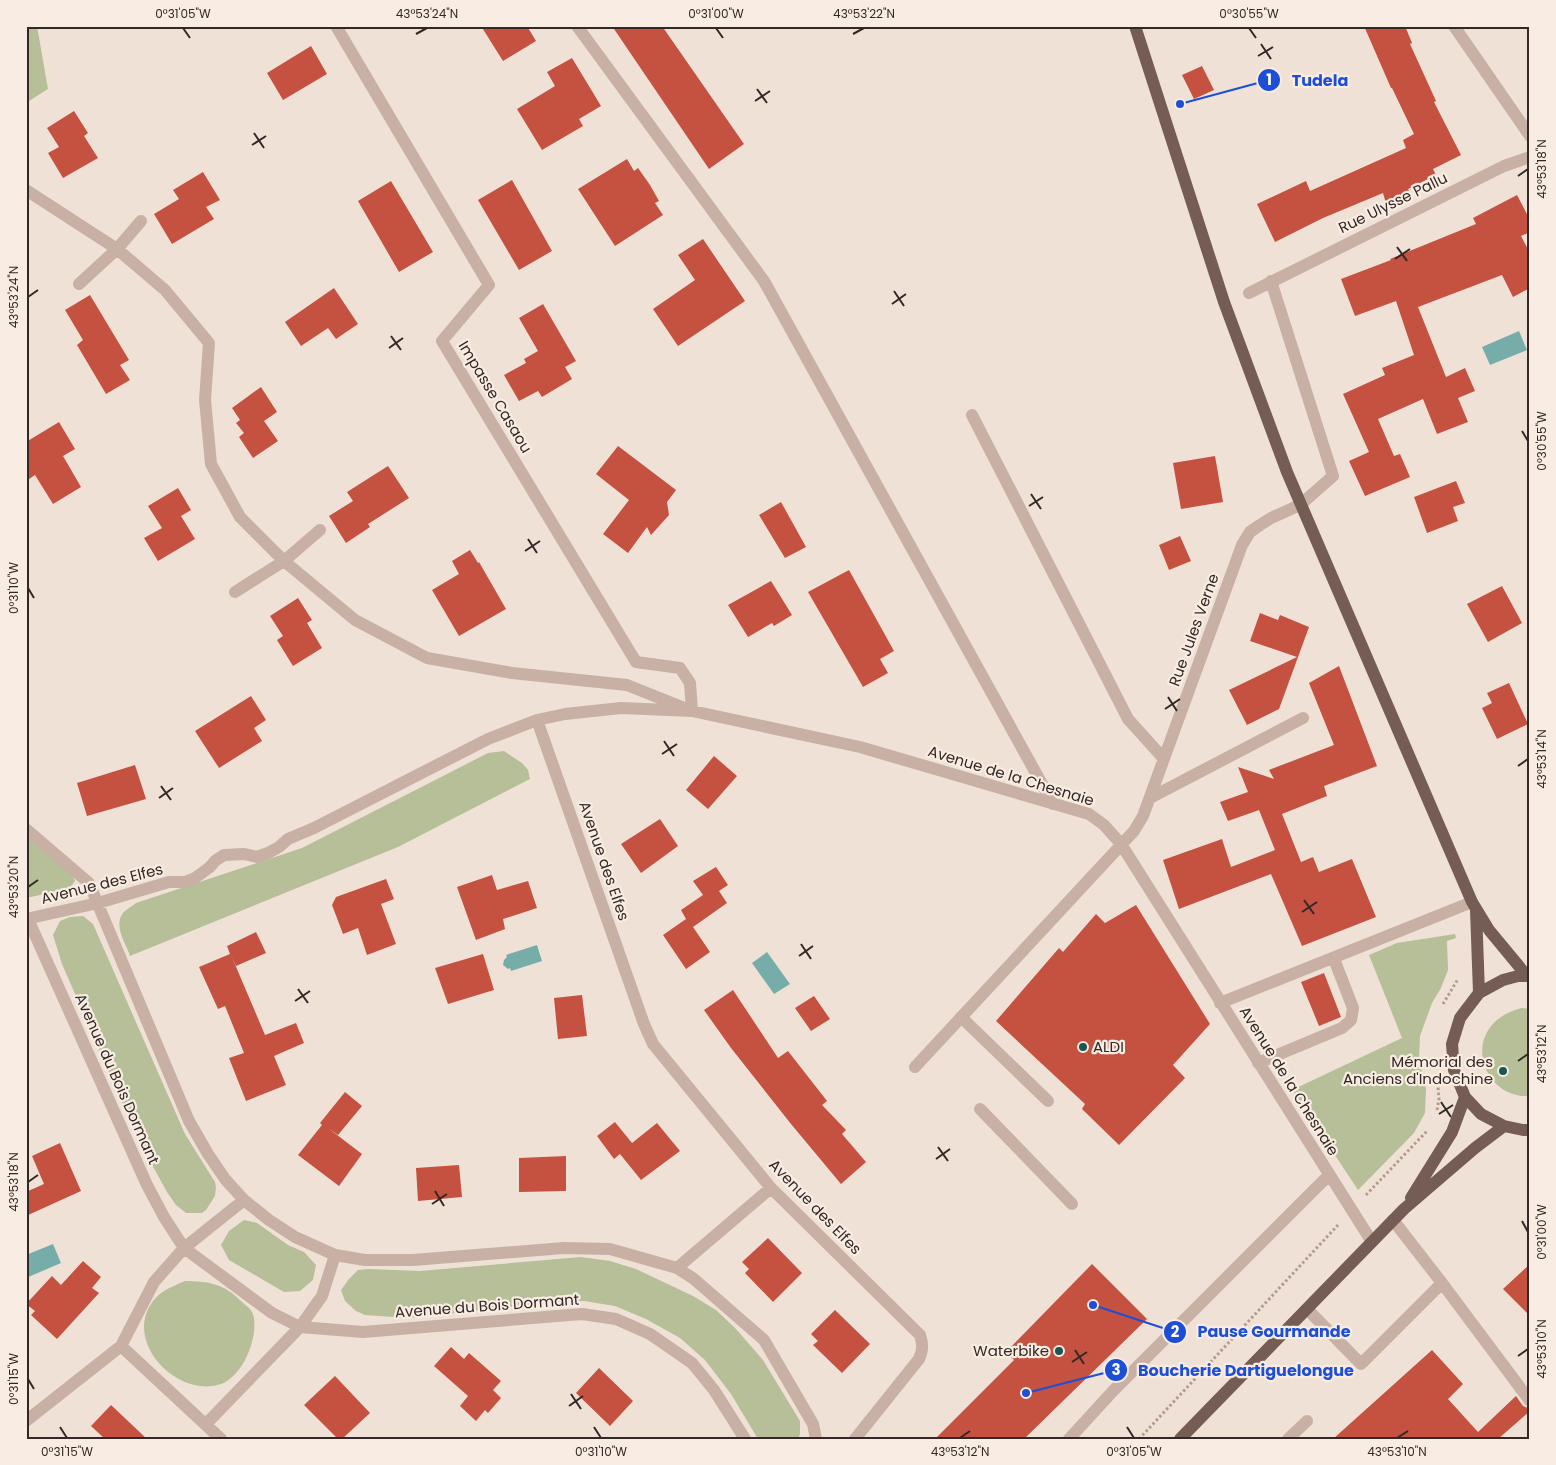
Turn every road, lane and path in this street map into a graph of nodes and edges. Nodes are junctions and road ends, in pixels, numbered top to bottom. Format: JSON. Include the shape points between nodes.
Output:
{"nodes":[{"id":1,"x":336,"y":26,"type":"edge"},
{"id":2,"x":577,"y":26,"type":"edge"},
{"id":3,"x":1135,"y":26,"type":"edge"},
{"id":4,"x":1454,"y":26,"type":"edge"},
{"id":5,"x":1530,"y":136,"type":"edge"},
{"id":6,"x":1530,"y":157,"type":"edge"},
{"id":7,"x":26,"y":190,"type":"edge"},
{"id":8,"x":141,"y":221,"type":"dead end"},
{"id":9,"x":117,"y":249,"type":"junction"},
{"id":10,"x":1271,"y":281,"type":"junction"},
{"id":11,"x":79,"y":284,"type":"dead end"},
{"id":12,"x":1249,"y":293,"type":"dead end"},
{"id":13,"x":972,"y":414,"type":"dead end"},
{"id":14,"x":1300,"y":505,"type":"junction"},
{"id":15,"x":320,"y":530,"type":"dead end"},
{"id":16,"x":284,"y":561,"type":"junction"},
{"id":17,"x":235,"y":592,"type":"dead end"},
{"id":18,"x":692,"y":711,"type":"junction"},
{"id":19,"x":1303,"y":718,"type":"dead end"},
{"id":20,"x":537,"y":720,"type":"junction"},
{"id":21,"x":1164,"y":759,"type":"junction"},
{"id":22,"x":1150,"y":798,"type":"junction"},
{"id":23,"x":1053,"y":804,"type":"junction"},
{"id":24,"x":26,"y":829,"type":"edge"},
{"id":25,"x":1121,"y":844,"type":"junction"},
{"id":26,"x":98,"y":903,"type":"junction"},
{"id":27,"x":1474,"y":906,"type":"junction"},
{"id":28,"x":27,"y":919,"type":"edge"},
{"id":29,"x":1334,"y":958,"type":"junction"},
{"id":30,"x":1528,"y":976,"type":"edge"},
{"id":31,"x":1479,"y":993,"type":"junction"},
{"id":32,"x":1220,"y":1003,"type":"junction"},
{"id":33,"x":961,"y":1016,"type":"junction"},
{"id":34,"x":1258,"y":1063,"type":"junction"},
{"id":35,"x":915,"y":1066,"type":"dead end"},
{"id":36,"x":1465,"y":1097,"type":"junction"},
{"id":37,"x":1048,"y":1101,"type":"dead end"},
{"id":38,"x":980,"y":1108,"type":"dead end"},
{"id":39,"x":1504,"y":1126,"type":"junction"},
{"id":40,"x":1428,"y":1130,"type":"dead end"},
{"id":41,"x":1530,"y":1130,"type":"edge"},
{"id":42,"x":1329,"y":1175,"type":"junction"},
{"id":43,"x":771,"y":1188,"type":"junction"},
{"id":44,"x":244,"y":1200,"type":"junction"},
{"id":45,"x":1072,"y":1204,"type":"dead end"},
{"id":46,"x":1404,"y":1209,"type":"junction"},
{"id":47,"x":1351,"y":1210,"type":"junction"},
{"id":48,"x":1393,"y":1220,"type":"junction"},
{"id":49,"x":1372,"y":1242,"type":"junction"},
{"id":50,"x":184,"y":1248,"type":"junction"},
{"id":51,"x":336,"y":1255,"type":"junction"},
{"id":52,"x":677,"y":1268,"type":"junction"},
{"id":53,"x":1442,"y":1283,"type":"junction"},
{"id":54,"x":1308,"y":1309,"type":"junction"},
{"id":55,"x":300,"y":1327,"type":"junction"},
{"id":56,"x":121,"y":1346,"type":"junction"},
{"id":57,"x":1530,"y":1401,"type":"edge"},
{"id":58,"x":28,"y":1417,"type":"edge"},
{"id":59,"x":1307,"y":1421,"type":"dead end"},
{"id":60,"x":206,"y":1424,"type":"junction"},
{"id":61,"x":1187,"y":1436,"type":"edge"},
{"id":62,"x":859,"y":1438,"type":"edge"},
{"id":63,"x":221,"y":1439,"type":"edge"},
{"id":64,"x":745,"y":1439,"type":"edge"},
{"id":65,"x":816,"y":1439,"type":"edge"},
{"id":66,"x":1070,"y":1439,"type":"edge"},
{"id":67,"x":1139,"y":1439,"type":"edge"},
{"id":68,"x":1288,"y":1439,"type":"edge"}],
"edges":[{"from":1,"to":18,"type":"street","name":"Impasse Casaou","via":[[489,285],[442,341],[636,662],[680,668],[690,683]]},
{"from":2,"to":23,"type":"street","via":[[764,281]]},
{"from":3,"to":14,"type":"main road","via":[[1224,302]]},
{"from":4,"to":5,"type":"street"},
{"from":6,"to":10,"type":"street","name":"Rue Ulysse Pallu","via":[[1504,166]]},
{"from":7,"to":9,"type":"street"},
{"from":8,"to":9,"type":"street"},
{"from":9,"to":11,"type":"street"},
{"from":9,"to":16,"type":"street","via":[[165,290],[210,343],[205,400],[211,464],[240,517]]},
{"from":10,"to":12,"type":"street","name":"Rue Ulysse Pallu"},
{"from":10,"to":14,"type":"street","via":[[1334,476]]},
{"from":13,"to":21,"type":"street","via":[[1128,719]]},
{"from":14,"to":21,"type":"street","name":"Rue Jules Verne","via":[[1260,525],[1242,544]]},
{"from":14,"to":27,"type":"main road"},
{"from":15,"to":16,"type":"street"},
{"from":16,"to":17,"type":"street"},
{"from":16,"to":18,"type":"street","via":[[355,620],[427,658],[512,673],[628,685]]},
{"from":18,"to":20,"type":"street","name":"Avenue de la Chesnaie","via":[[621,708]]},
{"from":18,"to":23,"type":"street","name":"Avenue de la Chesnaie","via":[[860,747]]},
{"from":19,"to":22,"type":"street"},
{"from":20,"to":26,"type":"street","name":"Avenue des Elfes","via":[[488,739],[288,839],[268,853],[257,857],[224,855],[185,882],[169,882]]},
{"from":20,"to":43,"type":"street","name":"Avenue des Elfes","via":[[653,1044]]},
{"from":21,"to":22,"type":"street","name":"Rue Jules Verne"},
{"from":22,"to":25,"type":"street","name":"Rue Jules Verne","via":[[1144,816]]},
{"from":23,"to":25,"type":"street","name":"Avenue de la Chesnaie","via":[[1089,814]]},
{"from":24,"to":26,"type":"street","via":[[89,883]]},
{"from":25,"to":32,"type":"street","name":"Avenue de la Chesnaie"},
{"from":25,"to":33,"type":"street","name":"Rue Jules Verne"},
{"from":26,"to":28,"type":"street","name":"Avenue des Elfes"},
{"from":26,"to":44,"type":"street","via":[[189,1121],[225,1179]]},
{"from":27,"to":29,"type":"street"},
{"from":27,"to":30,"type":"main road","via":[[1489,930]]},
{"from":27,"to":31,"type":"main road"},
{"from":28,"to":50,"type":"street","name":"Avenue du Bois Dormant","via":[[147,1185]]},
{"from":29,"to":32,"type":"street"},
{"from":29,"to":34,"type":"street","via":[[1353,1008],[1351,1020],[1342,1028]]},
{"from":30,"to":31,"type":"main road","via":[[1503,980]]},
{"from":31,"to":36,"type":"main road","via":[[1460,1018],[1452,1044],[1454,1070]]},
{"from":32,"to":34,"type":"street","name":"Avenue de la Chesnaie"},
{"from":33,"to":35,"type":"street","name":"Rue Jules Verne"},
{"from":33,"to":37,"type":"street"},
{"from":34,"to":42,"type":"street","name":"Avenue de la Chesnaie"},
{"from":36,"to":39,"type":"main road","via":[[1481,1114]]},
{"from":36,"to":46,"type":"main road","via":[[1452,1132]]},
{"from":38,"to":45,"type":"street"},
{"from":39,"to":41,"type":"main road"},
{"from":39,"to":46,"type":"main road"},
{"from":40,"to":47,"type":"path"},
{"from":42,"to":47,"type":"street","name":"Avenue de la Chesnaie"},
{"from":42,"to":66,"type":"street","via":[[1113,1391]]},
{"from":43,"to":52,"type":"street"},
{"from":43,"to":62,"type":"street","name":"Avenue des Elfes","via":[[920,1334],[923,1351],[920,1359]]},
{"from":44,"to":50,"type":"street"},
{"from":44,"to":51,"type":"street","via":[[295,1237]]},
{"from":46,"to":48,"type":"main road"},
{"from":47,"to":49,"type":"street","name":"Avenue de la Chesnaie"},
{"from":47,"to":67,"type":"path"},
{"from":48,"to":49,"type":"main road"},
{"from":48,"to":53,"type":"street"},
{"from":49,"to":54,"type":"main road"},
{"from":50,"to":55,"type":"street","name":"Avenue du Bois Dormant","via":[[272,1313]]},
{"from":50,"to":56,"type":"street","via":[[154,1282]]},
{"from":51,"to":52,"type":"street","via":[[365,1260],[413,1260],[564,1248],[610,1249]]},
{"from":51,"to":55,"type":"street","via":[[322,1296]]},
{"from":52,"to":65,"type":"street","via":[[764,1340],[813,1424]]},
{"from":53,"to":54,"type":"street","via":[[1361,1364]]},
{"from":53,"to":57,"type":"street"},
{"from":54,"to":61,"type":"main road"},
{"from":55,"to":60,"type":"street"},
{"from":55,"to":64,"type":"street","name":"Avenue du Bois Dormant","via":[[363,1332],[582,1314],[616,1319],[650,1334],[692,1363],[714,1390]]},
{"from":56,"to":58,"type":"street"},
{"from":56,"to":60,"type":"street"},
{"from":59,"to":68,"type":"street"},
{"from":60,"to":63,"type":"street"}]}
